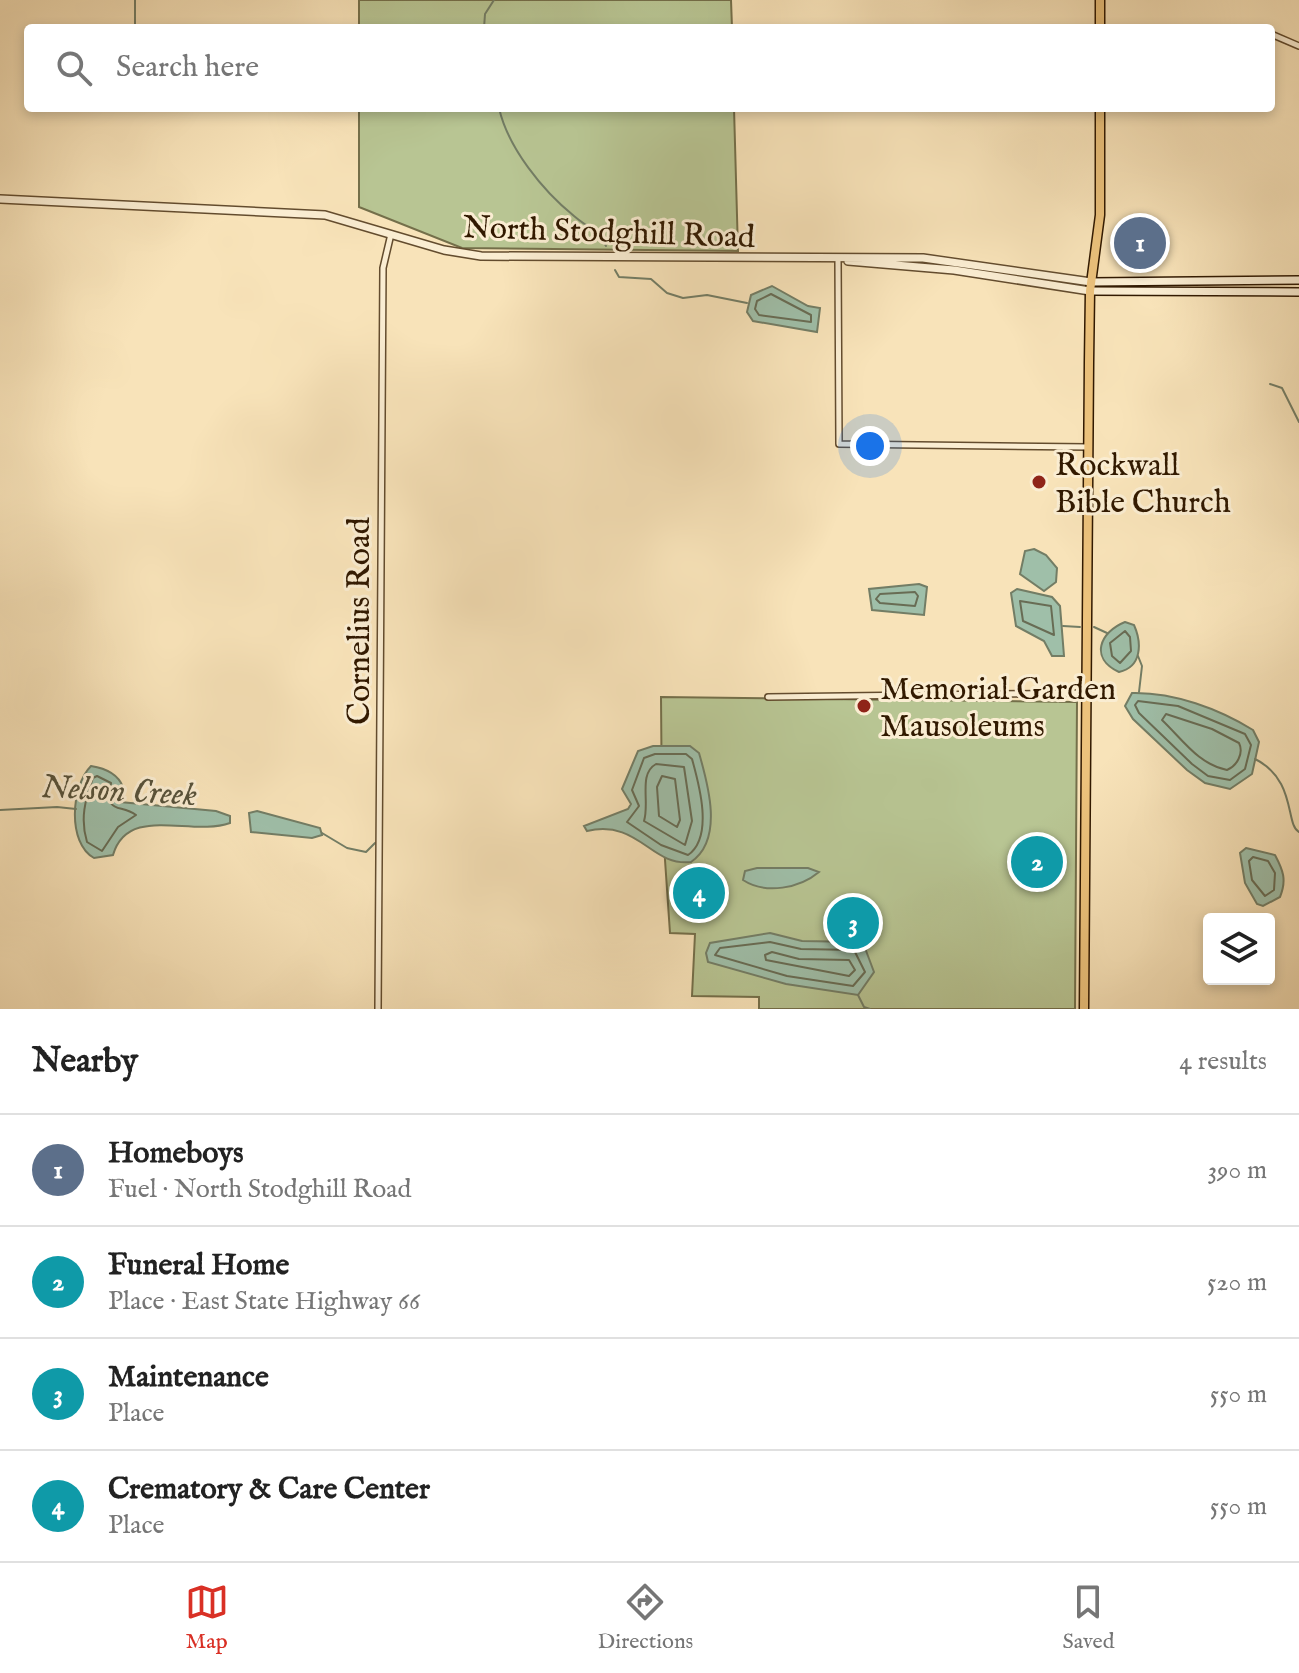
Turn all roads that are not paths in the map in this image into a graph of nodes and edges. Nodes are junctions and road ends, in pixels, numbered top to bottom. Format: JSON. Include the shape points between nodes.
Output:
{"nodes":[{"id":1,"x":1100,"y":0,"type":"edge"},
{"id":2,"x":1100,"y":24,"type":"edge"},
{"id":3,"x":1275,"y":36,"type":"edge"},
{"id":4,"x":1299,"y":46,"type":"edge"},
{"id":5,"x":1100,"y":112,"type":"edge"},
{"id":6,"x":0,"y":199,"type":"edge"},
{"id":7,"x":391,"y":234,"type":"junction"},
{"id":8,"x":838,"y":260,"type":"junction"},
{"id":9,"x":1299,"y":280,"type":"edge"},
{"id":10,"x":1090,"y":286,"type":"junction"},
{"id":11,"x":1299,"y":292,"type":"edge"},
{"id":12,"x":1088,"y":447,"type":"junction"},
{"id":13,"x":1087,"y":693,"type":"junction"},
{"id":14,"x":768,"y":697,"type":"dead end"},
{"id":15,"x":378,"y":1009,"type":"edge"},
{"id":16,"x":1084,"y":1009,"type":"edge"}],
"edges":[{"from":1,"to":2,"type":"main road"},
{"from":3,"to":4,"type":"street"},
{"from":5,"to":10,"type":"main road","via":[[1100,215]]},
{"from":6,"to":7,"type":"street","name":"North Stodghill Road","via":[[325,215]]},
{"from":7,"to":8,"type":"street","name":"North Stodghill Road","via":[[493,257]]},
{"from":7,"to":15,"type":"street","name":"Cornelius Road","via":[[383,268]]},
{"from":8,"to":10,"type":"street","name":"North Stodghill Road"},
{"from":8,"to":12,"type":"street","via":[[839,444]]},
{"from":9,"to":10,"type":"street","name":"North Stodghill Road"},
{"from":10,"to":11,"type":"street","name":"North Stodghill Road"},
{"from":10,"to":12,"type":"main road"},
{"from":12,"to":13,"type":"main road"},
{"from":13,"to":14,"type":"street"},
{"from":13,"to":16,"type":"main road"}]}
